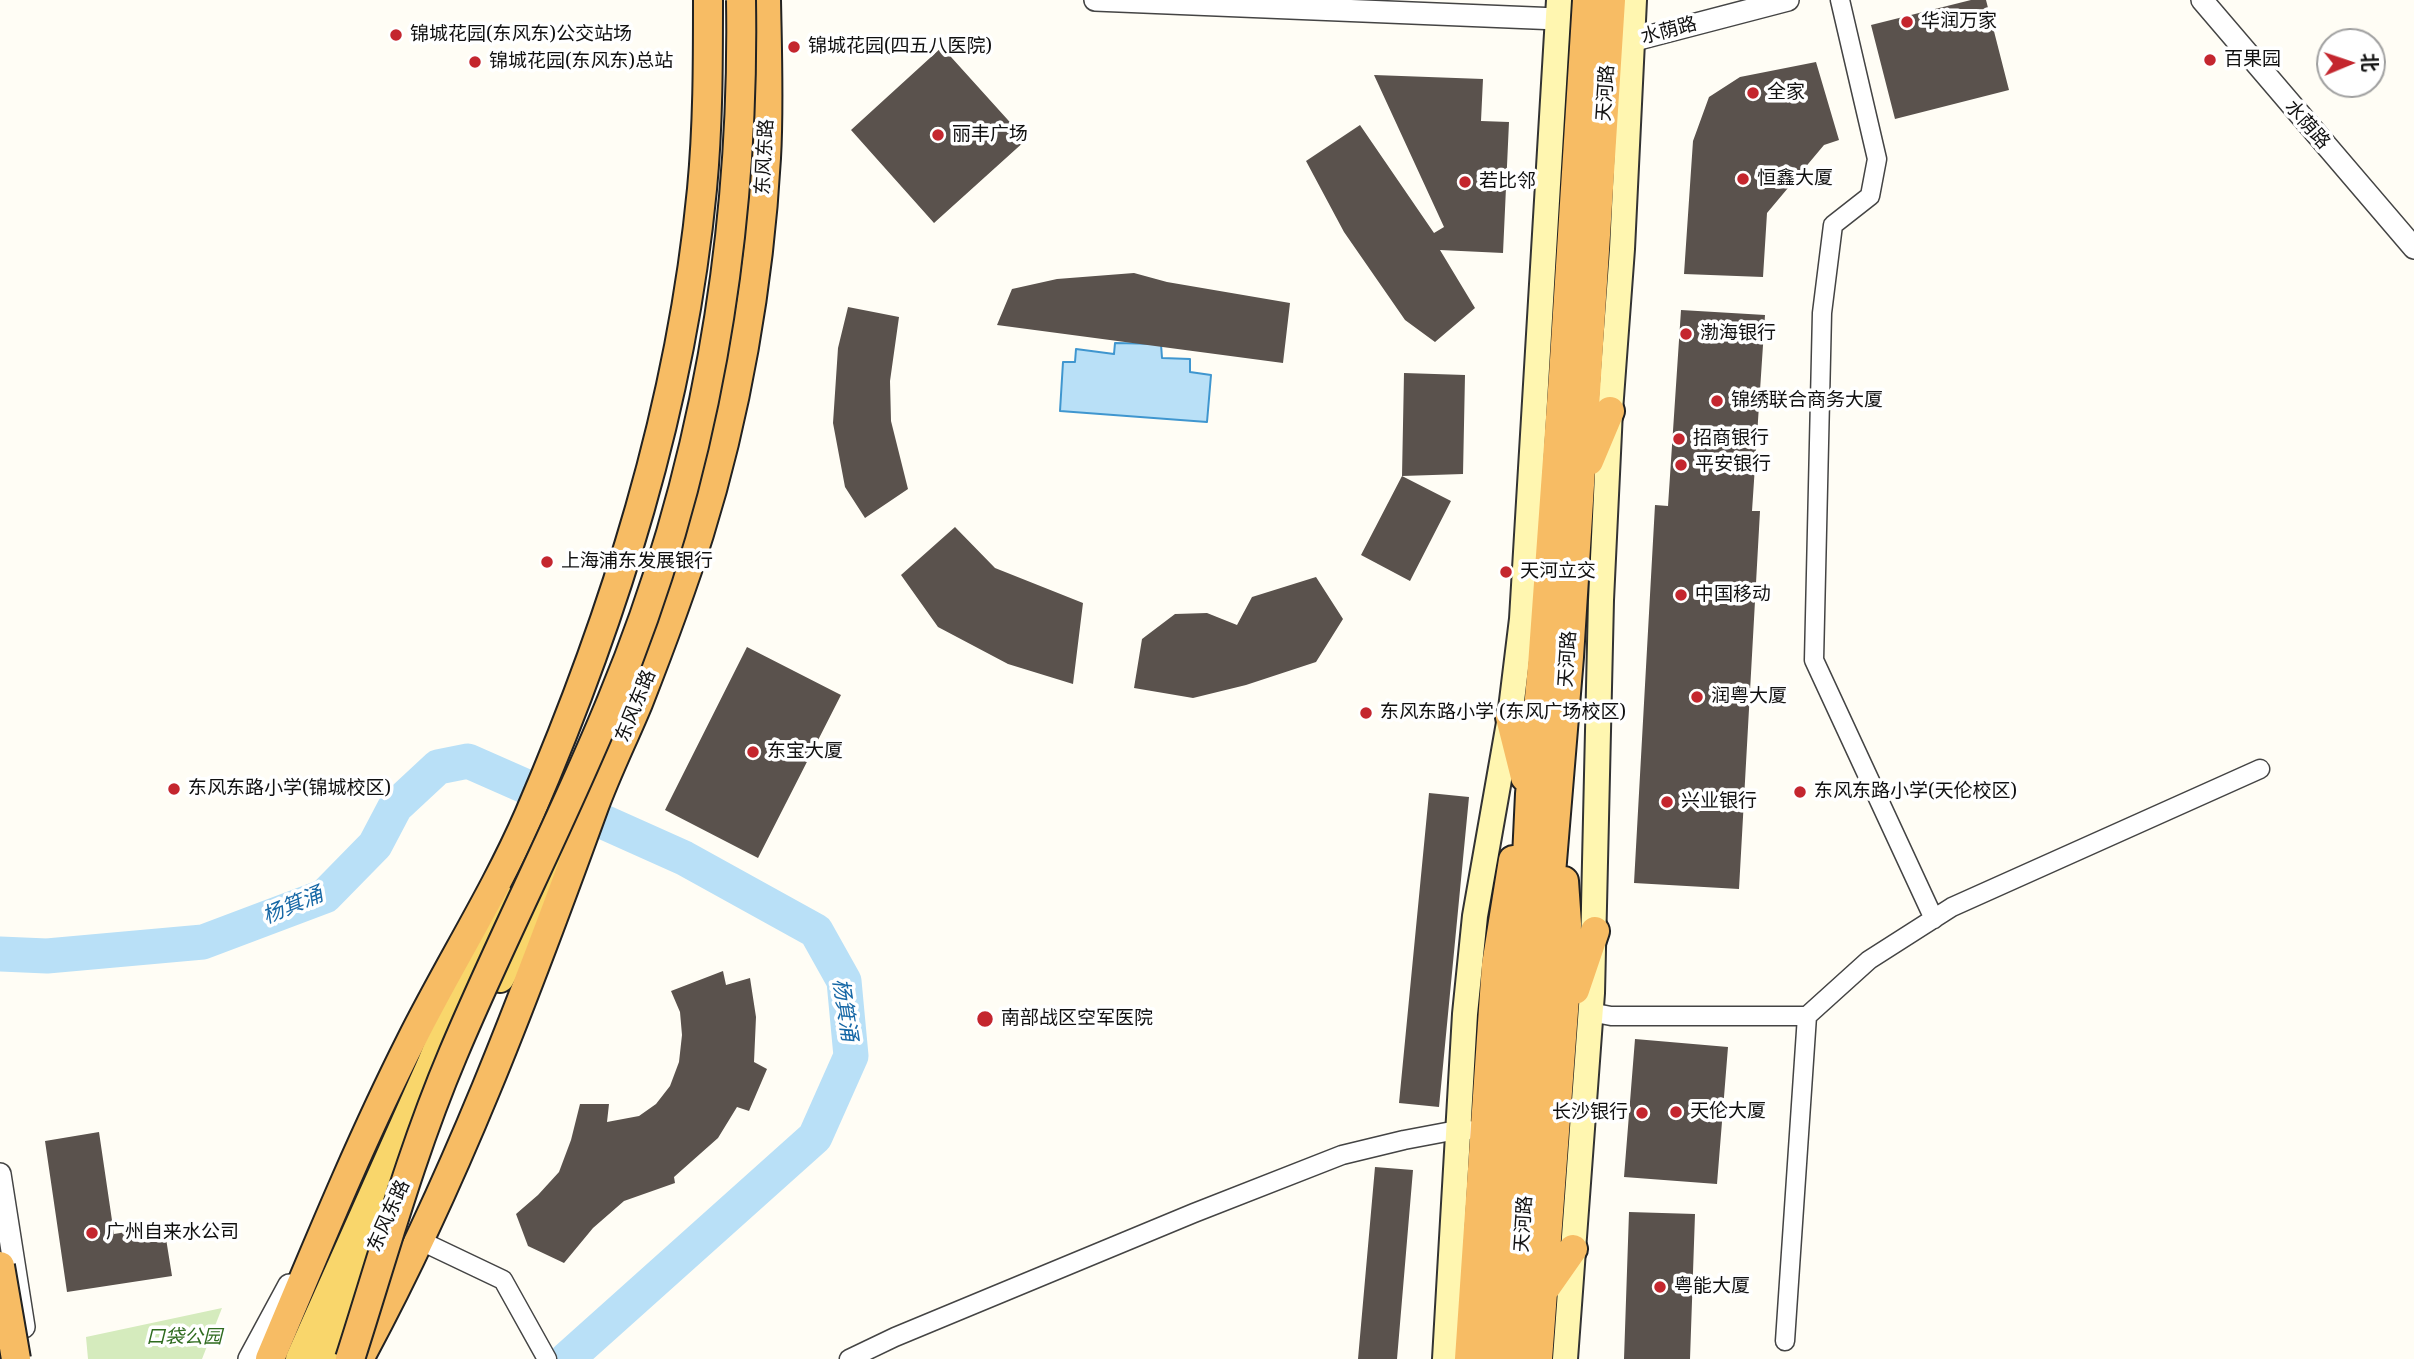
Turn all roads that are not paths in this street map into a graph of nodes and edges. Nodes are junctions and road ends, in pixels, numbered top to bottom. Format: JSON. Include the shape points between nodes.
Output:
{"nodes":[{"id":1,"x":708,"y":0,"type":"edge"},
{"id":2,"x":741,"y":0,"type":"edge"},
{"id":3,"x":766,"y":0,"type":"edge"},
{"id":4,"x":1095,"y":0,"type":"edge"},
{"id":5,"x":1587,"y":0,"type":"edge"},
{"id":6,"x":1611,"y":0,"type":"edge"},
{"id":7,"x":1634,"y":0,"type":"edge"},
{"id":8,"x":1788,"y":0,"type":"edge"},
{"id":9,"x":1840,"y":0,"type":"edge"},
{"id":10,"x":2202,"y":0,"type":"edge"},
{"id":11,"x":1558,"y":10,"type":"edge"},
{"id":12,"x":1631,"y":41,"type":"junction"},
{"id":13,"x":1606,"y":91,"type":"junction"},
{"id":14,"x":2414,"y":248,"type":"edge"},
{"id":15,"x":1610,"y":411,"type":"junction"},
{"id":16,"x":1580,"y":483,"type":"junction"},
{"id":17,"x":1510,"y":717,"type":"junction"},
{"id":18,"x":2260,"y":769,"type":"dead end"},
{"id":19,"x":1530,"y":794,"type":"junction"},
{"id":20,"x":1557,"y":802,"type":"junction"},
{"id":21,"x":527,"y":818,"type":"junction"},
{"id":22,"x":583,"y":829,"type":"junction"},
{"id":23,"x":1934,"y":919,"type":"junction"},
{"id":24,"x":1595,"y":931,"type":"junction"},
{"id":25,"x":1590,"y":1012,"type":"junction"},
{"id":26,"x":1807,"y":1016,"type":"junction"},
{"id":27,"x":1563,"y":1026,"type":"junction"},
{"id":28,"x":1470,"y":1130,"type":"junction"},
{"id":29,"x":354,"y":1163,"type":"junction"},
{"id":30,"x":0,"y":1174,"type":"edge"},
{"id":31,"x":419,"y":1240,"type":"junction"},
{"id":32,"x":1573,"y":1249,"type":"junction"},
{"id":33,"x":0,"y":1266,"type":"edge"},
{"id":34,"x":399,"y":1282,"type":"junction"},
{"id":35,"x":1520,"y":1284,"type":"junction"},
{"id":36,"x":10,"y":1302,"type":"edge"},
{"id":37,"x":1785,"y":1341,"type":"dead end"},
{"id":38,"x":544,"y":1354,"type":"edge"},
{"id":39,"x":16,"y":1359,"type":"edge"},
{"id":40,"x":29,"y":1359,"type":"edge"},
{"id":41,"x":249,"y":1359,"type":"edge"},
{"id":42,"x":270,"y":1359,"type":"edge"},
{"id":43,"x":300,"y":1359,"type":"edge"},
{"id":44,"x":325,"y":1359,"type":"edge"},
{"id":45,"x":349,"y":1359,"type":"edge"},
{"id":46,"x":359,"y":1359,"type":"edge"},
{"id":47,"x":370,"y":1359,"type":"edge"},
{"id":48,"x":849,"y":1359,"type":"edge"},
{"id":49,"x":1445,"y":1359,"type":"edge"},
{"id":50,"x":1468,"y":1359,"type":"edge"},
{"id":51,"x":1492,"y":1359,"type":"edge"},
{"id":52,"x":1514,"y":1359,"type":"edge"},
{"id":53,"x":1538,"y":1359,"type":"edge"},
{"id":54,"x":1565,"y":1359,"type":"edge"}],
"edges":[{"from":1,"to":21,"type":"highway","name":"东风东路","via":[[702,186],[666,405],[620,578]]},
{"from":2,"to":45,"type":"highway","bridge":true,"via":[[741,83],[728,258],[701,412],[676,513],[613,699],[428,1117]]},
{"from":3,"to":22,"type":"highway","name":"东风东路","via":[[764,186],[730,417],[682,586]]},
{"from":4,"to":11,"type":"street"},
{"from":5,"to":19,"type":"highway","name":"天河路"},
{"from":6,"to":13,"type":"highway","name":"天河路"},
{"from":7,"to":12,"type":"main road"},
{"from":8,"to":12,"type":"street","name":"水荫路"},
{"from":9,"to":23,"type":"street","via":[[1877,159],[1870,196],[1833,225],[1822,313],[1814,660]]},
{"from":10,"to":14,"type":"street","name":"水荫路"},
{"from":11,"to":17,"type":"main road","via":[[1522,619]]},
{"from":12,"to":13,"type":"highway"},
{"from":12,"to":15,"type":"main road"},
{"from":13,"to":16,"type":"highway","name":"天河路"},
{"from":15,"to":16,"type":"highway"},
{"from":15,"to":24,"type":"main road","via":[[1598,691]]},
{"from":16,"to":20,"type":"highway","name":"天河路"},
{"from":17,"to":19,"type":"highway"},
{"from":17,"to":28,"type":"main road","via":[[1475,916],[1465,1014]]},
{"from":18,"to":23,"type":"street"},
{"from":19,"to":28,"type":"highway","via":[[1502,917]]},
{"from":19,"to":35,"type":"highway","name":"天河路"},
{"from":20,"to":27,"type":"highway","via":[[1567,924]]},
{"from":20,"to":35,"type":"highway","name":"天河路"},
{"from":21,"to":29,"type":"highway","via":[[411,1040]]},
{"from":21,"to":43,"type":"main road","name":"东风东路","via":[[431,1065]]},
{"from":22,"to":31,"type":"highway","name":"东风东路","via":[[484,1094]]},
{"from":22,"to":44,"type":"main road","name":"东风东路","via":[[486,1005]]},
{"from":23,"to":26,"type":"street","via":[[1869,960]]},
{"from":24,"to":25,"type":"main road"},
{"from":24,"to":27,"type":"highway"},
{"from":25,"to":26,"type":"street","via":[[1611,1016]]},
{"from":25,"to":32,"type":"main road"},
{"from":26,"to":37,"type":"street"},
{"from":27,"to":35,"type":"highway"},
{"from":28,"to":48,"type":"street","via":[[1342,1155]]},
{"from":28,"to":49,"type":"main road"},
{"from":28,"to":50,"type":"highway"},
{"from":29,"to":41,"type":"street"},
{"from":29,"to":42,"type":"highway"},
{"from":30,"to":36,"type":"street"},
{"from":31,"to":34,"type":"highway","name":"东风东路"},
{"from":31,"to":38,"type":"street","via":[[503,1280]]},
{"from":32,"to":35,"type":"highway"},
{"from":32,"to":54,"type":"main road"},
{"from":33,"to":39,"type":"highway","bridge":true},
{"from":34,"to":46,"type":"highway","name":"东风东路"},
{"from":34,"to":47,"type":"street"},
{"from":35,"to":51,"type":"highway","name":"天河路"},
{"from":35,"to":52,"type":"highway","name":"天河路"},
{"from":35,"to":53,"type":"highway"},
{"from":36,"to":40,"type":"street"}]}
